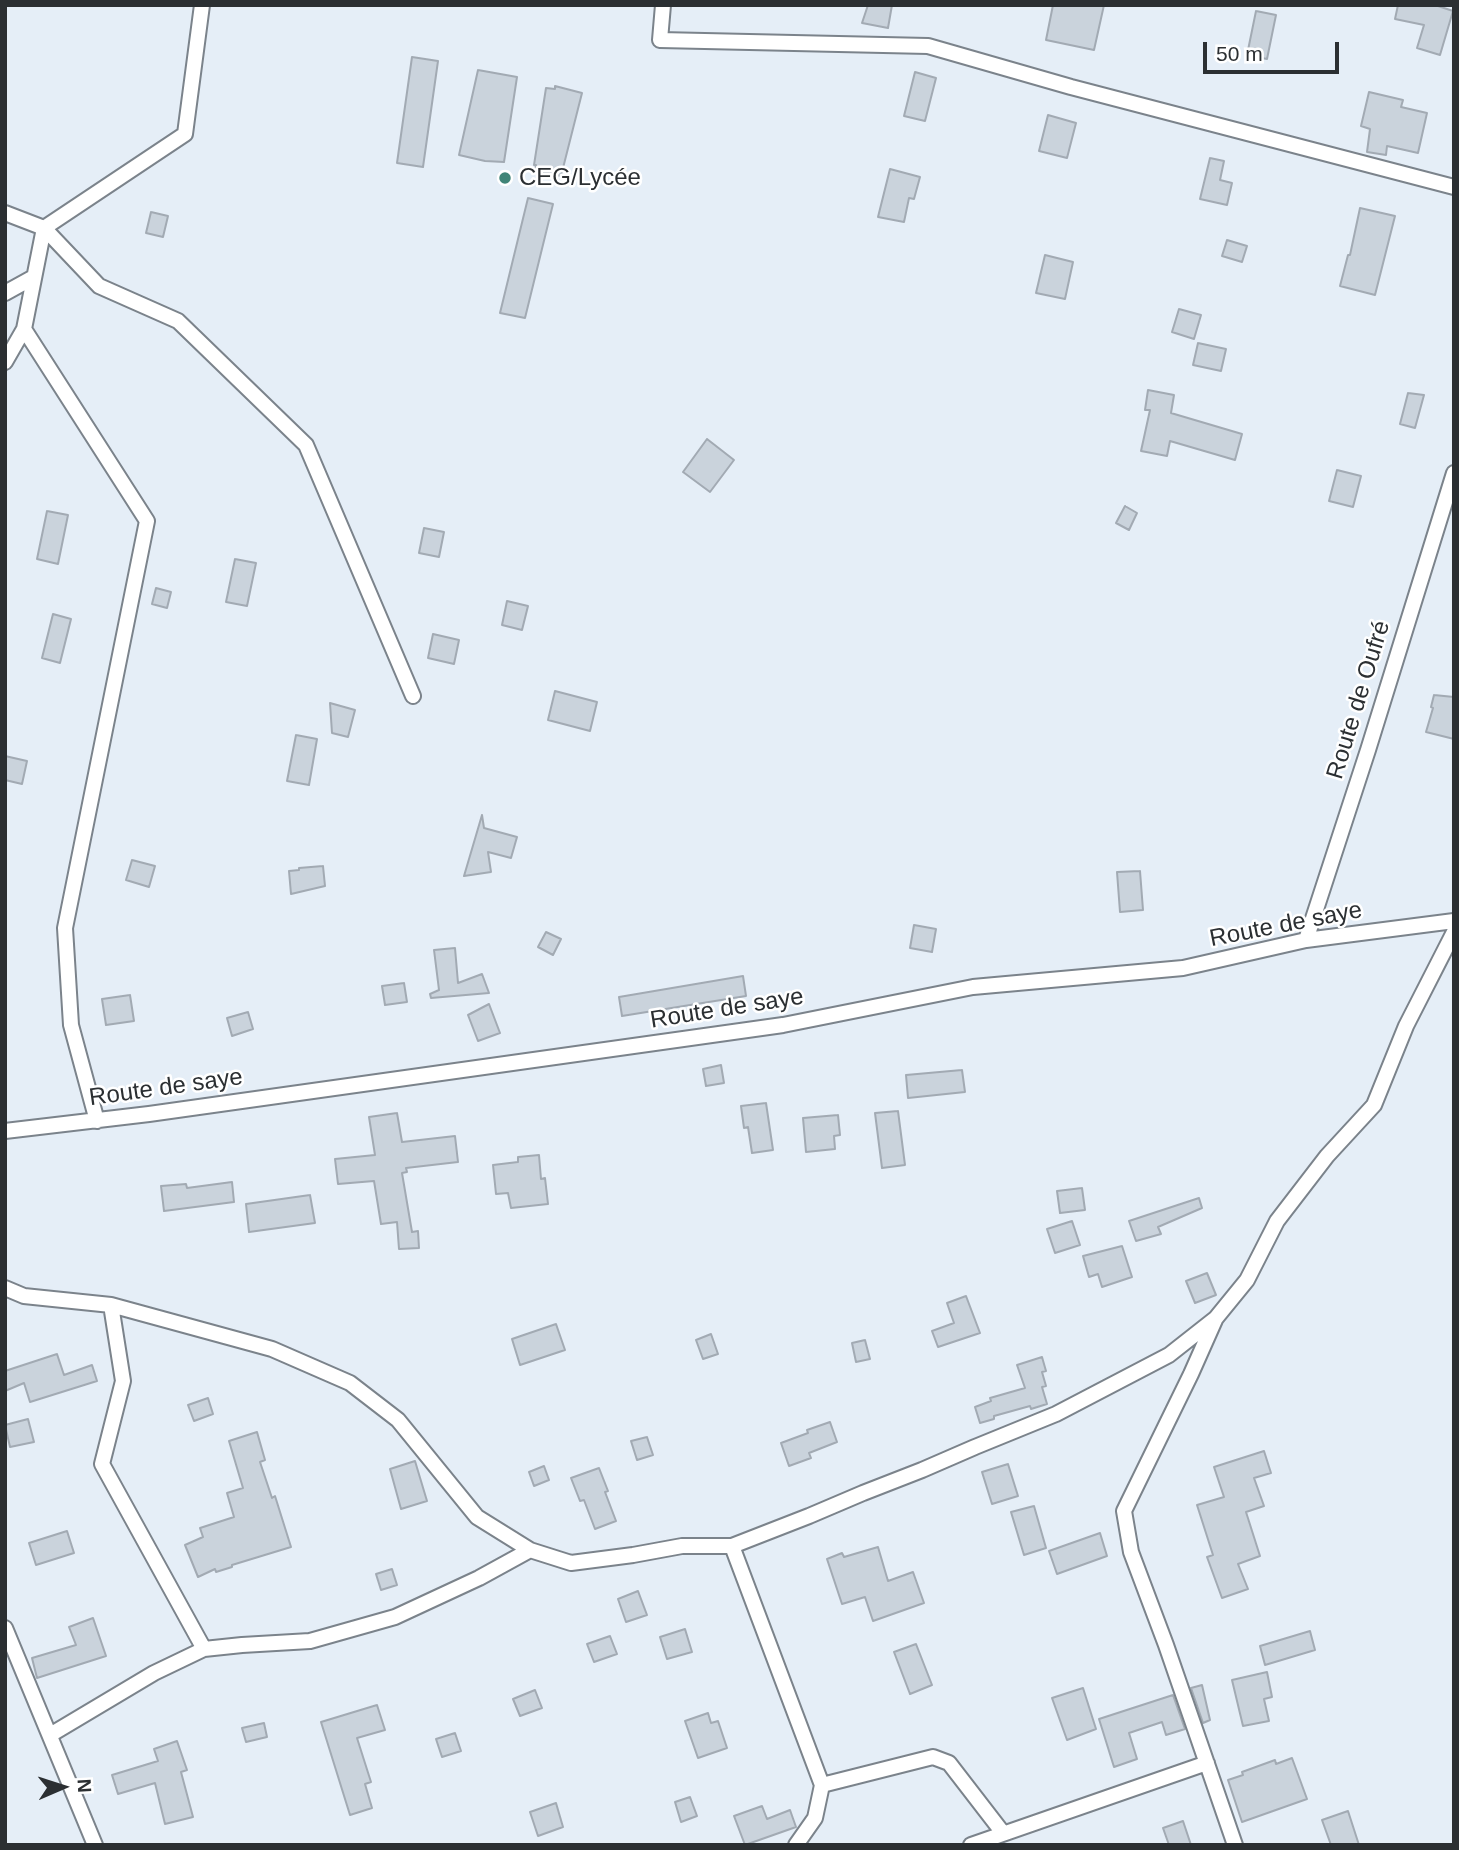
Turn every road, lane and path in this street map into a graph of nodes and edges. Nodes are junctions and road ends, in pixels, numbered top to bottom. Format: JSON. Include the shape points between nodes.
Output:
{"nodes":[{"id":1,"x":202,"y":5,"type":"edge"},
{"id":2,"x":663,"y":5,"type":"edge"},
{"id":3,"x":1454,"y":187,"type":"edge"},
{"id":4,"x":5,"y":213,"type":"edge"},
{"id":5,"x":44,"y":228,"type":"junction"},
{"id":6,"x":34,"y":277,"type":"junction"},
{"id":7,"x":5,"y":293,"type":"edge"},
{"id":8,"x":24,"y":329,"type":"junction"},
{"id":9,"x":5,"y":362,"type":"edge"},
{"id":10,"x":1454,"y":473,"type":"edge"},
{"id":11,"x":413,"y":696,"type":"dead end"},
{"id":12,"x":1454,"y":921,"type":"edge"},
{"id":13,"x":1454,"y":932,"type":"edge"},
{"id":14,"x":1306,"y":940,"type":"junction"},
{"id":15,"x":97,"y":1121,"type":"junction"},
{"id":16,"x":5,"y":1132,"type":"edge"},
{"id":17,"x":5,"y":1288,"type":"edge"},
{"id":18,"x":111,"y":1305,"type":"junction"},
{"id":19,"x":1216,"y":1318,"type":"junction"},
{"id":20,"x":732,"y":1546,"type":"junction"},
{"id":21,"x":530,"y":1549,"type":"junction"},
{"id":22,"x":5,"y":1628,"type":"edge"},
{"id":23,"x":204,"y":1650,"type":"junction"},
{"id":24,"x":50,"y":1735,"type":"junction"},
{"id":25,"x":1208,"y":1763,"type":"junction"},
{"id":26,"x":822,"y":1785,"type":"junction"},
{"id":27,"x":1003,"y":1833,"type":"junction"},
{"id":28,"x":95,"y":1845,"type":"edge"},
{"id":29,"x":796,"y":1845,"type":"edge"},
{"id":30,"x":971,"y":1845,"type":"edge"},
{"id":31,"x":1236,"y":1845,"type":"edge"}],
"edges":[{"from":1,"to":5,"type":"street","via":[[185,134]]},
{"from":2,"to":3,"type":"street","via":[[660,40],[928,46]]},
{"from":4,"to":5,"type":"street"},
{"from":5,"to":6,"type":"street"},
{"from":5,"to":11,"type":"street","via":[[99,286],[178,321],[306,445]]},
{"from":6,"to":7,"type":"street"},
{"from":6,"to":8,"type":"street"},
{"from":8,"to":9,"type":"street"},
{"from":8,"to":15,"type":"street","via":[[147,521],[65,928],[71,1025]]},
{"from":10,"to":14,"type":"street","name":"Route de Oufré"},
{"from":12,"to":14,"type":"street","name":"Route de saye"},
{"from":13,"to":19,"type":"street","via":[[1406,1026],[1374,1105],[1277,1221],[1247,1280]]},
{"from":14,"to":15,"type":"street","name":"Route de saye","via":[[1183,968],[973,987],[783,1025]]},
{"from":15,"to":16,"type":"street","name":"Route de saye"},
{"from":17,"to":18,"type":"street","via":[[24,1296]]},
{"from":18,"to":21,"type":"street","via":[[272,1349],[350,1383],[398,1420],[477,1517]]},
{"from":18,"to":23,"type":"street","via":[[123,1381],[102,1464]]},
{"from":19,"to":20,"type":"street","via":[[1169,1355],[1056,1414]]},
{"from":19,"to":25,"type":"street","via":[[1124,1511],[1131,1552]]},
{"from":20,"to":21,"type":"street","via":[[682,1546],[571,1563]]},
{"from":20,"to":26,"type":"street"},
{"from":21,"to":23,"type":"street","via":[[395,1617],[310,1641]]},
{"from":22,"to":24,"type":"street"},
{"from":23,"to":24,"type":"street","via":[[154,1673]]},
{"from":24,"to":28,"type":"street"},
{"from":25,"to":27,"type":"street"},
{"from":25,"to":31,"type":"street"},
{"from":26,"to":27,"type":"street","via":[[933,1756],[949,1763]]},
{"from":26,"to":29,"type":"street","via":[[815,1818]]},
{"from":27,"to":30,"type":"street"}]}
